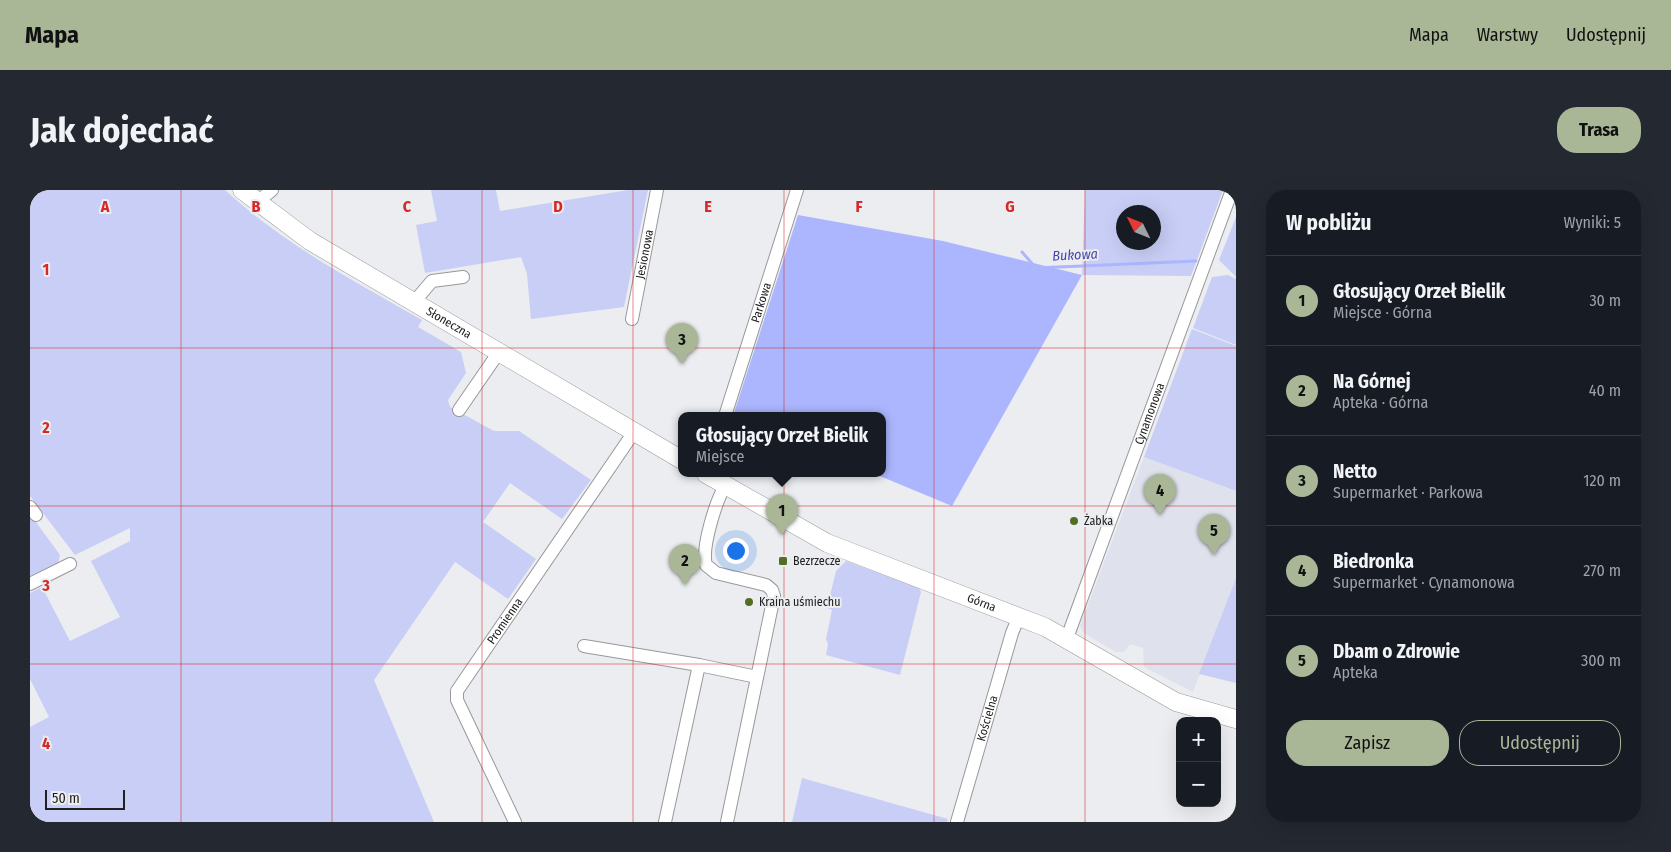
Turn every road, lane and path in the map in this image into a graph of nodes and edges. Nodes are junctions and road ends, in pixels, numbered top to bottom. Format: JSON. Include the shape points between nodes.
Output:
{"nodes":[{"id":1,"x":242,"y":190,"type":"edge"},
{"id":2,"x":272,"y":190,"type":"edge"},
{"id":3,"x":657,"y":190,"type":"edge"},
{"id":4,"x":797,"y":190,"type":"edge"},
{"id":5,"x":1232,"y":190,"type":"edge"},
{"id":6,"x":257,"y":202,"type":"junction"},
{"id":7,"x":463,"y":277,"type":"dead end"},
{"id":8,"x":414,"y":302,"type":"junction"},
{"id":9,"x":632,"y":319,"type":"dead end"},
{"id":10,"x":499,"y":352,"type":"junction"},
{"id":11,"x":459,"y":410,"type":"dead end"},
{"id":12,"x":726,"y":412,"type":"edge"},
{"id":13,"x":634,"y":432,"type":"junction"},
{"id":14,"x":678,"y":458,"type":"edge"},
{"id":15,"x":711,"y":477,"type":"edge"},
{"id":16,"x":725,"y":486,"type":"junction"},
{"id":17,"x":70,"y":564,"type":"dead end"},
{"id":18,"x":30,"y":584,"type":"edge"},
{"id":19,"x":1019,"y":616,"type":"junction"},
{"id":20,"x":1067,"y":638,"type":"junction"},
{"id":21,"x":584,"y":646,"type":"dead end"},
{"id":22,"x":699,"y":665,"type":"junction"},
{"id":23,"x":757,"y":677,"type":"junction"},
{"id":24,"x":1236,"y":719,"type":"edge"},
{"id":25,"x":515,"y":822,"type":"edge"},
{"id":26,"x":665,"y":822,"type":"edge"},
{"id":27,"x":727,"y":822,"type":"edge"},
{"id":28,"x":957,"y":822,"type":"edge"}],
"edges":[{"from":1,"to":6,"type":"street","name":"Słoneczna"},
{"from":2,"to":6,"type":"street"},
{"from":3,"to":9,"type":"street","name":"Jesionowa"},
{"from":4,"to":12,"type":"street","name":"Parkowa"},
{"from":5,"to":20,"type":"street","name":"Cynamonowa"},
{"from":6,"to":8,"type":"street","name":"Słoneczna","via":[[303,236]]},
{"from":7,"to":8,"type":"street","via":[[432,281]]},
{"from":8,"to":10,"type":"street","name":"Słoneczna"},
{"from":10,"to":11,"type":"street"},
{"from":10,"to":13,"type":"street","name":"Słoneczna"},
{"from":13,"to":14,"type":"street","name":"Słoneczna"},
{"from":13,"to":25,"type":"street","name":"Promienna","via":[[457,691],[457,700]]},
{"from":15,"to":16,"type":"street","name":"Górna"},
{"from":16,"to":19,"type":"street","name":"Górna","via":[[831,545]]},
{"from":16,"to":23,"type":"street","via":[[715,505],[704,560],[711,570],[762,583],[772,591],[773,602]]},
{"from":17,"to":18,"type":"street"},
{"from":19,"to":20,"type":"street","name":"Górna"},
{"from":19,"to":28,"type":"street","name":"Kościelna"},
{"from":20,"to":24,"type":"street","name":"Górna","via":[[1176,702]]},
{"from":21,"to":22,"type":"street"},
{"from":22,"to":23,"type":"street"},
{"from":22,"to":26,"type":"street"},
{"from":23,"to":27,"type":"street"}]}
